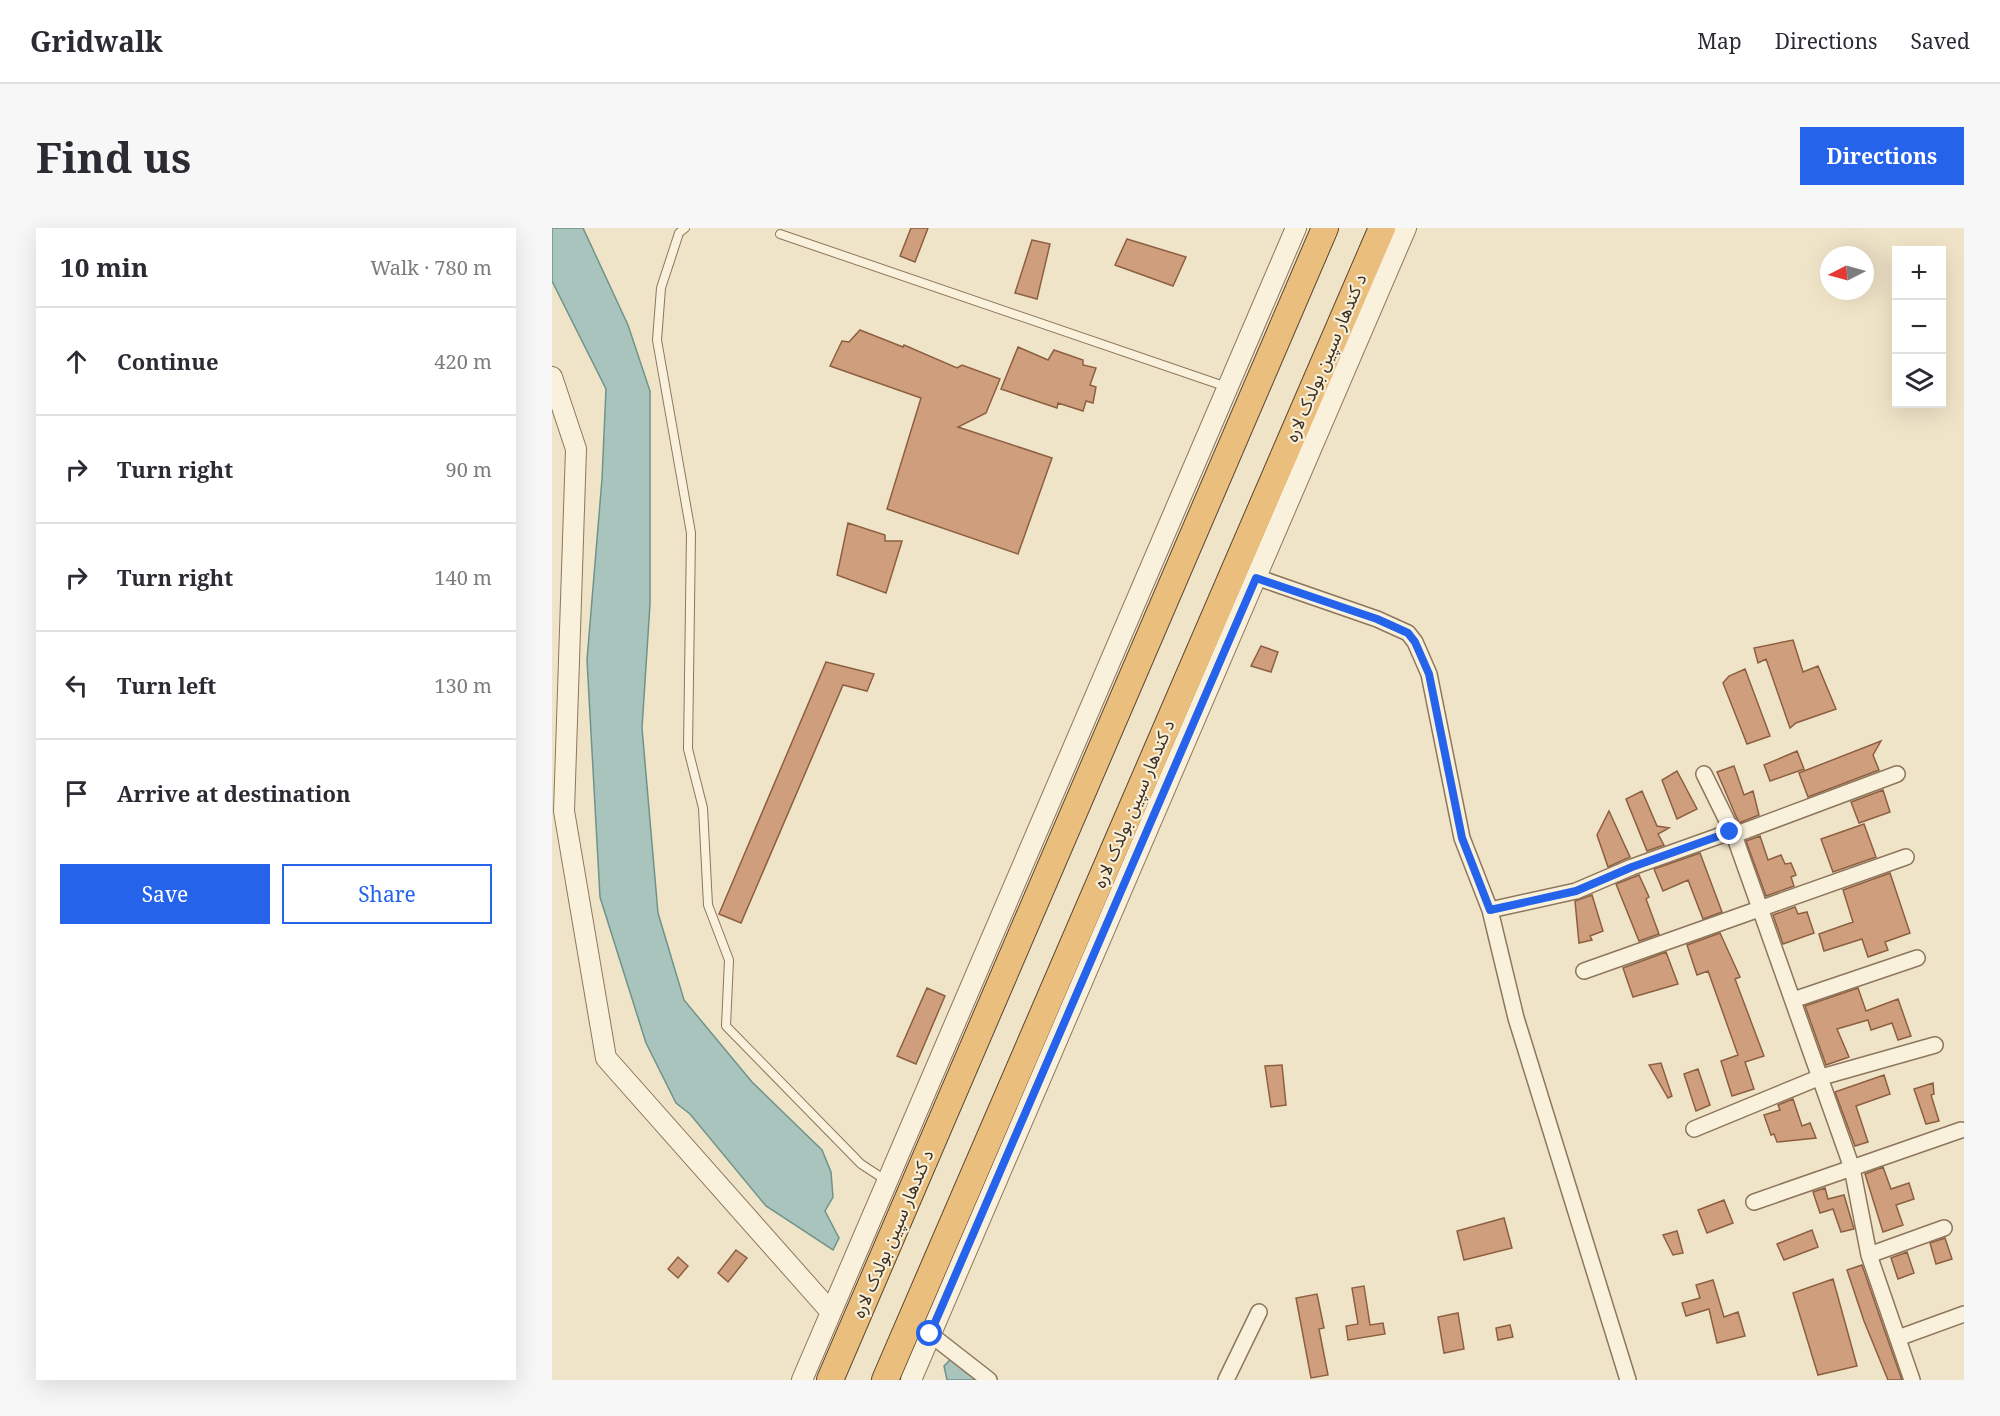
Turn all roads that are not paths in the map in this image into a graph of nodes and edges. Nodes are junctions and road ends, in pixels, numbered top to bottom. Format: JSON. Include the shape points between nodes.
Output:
{"nodes":[{"id":1,"x":685,"y":228,"type":"edge"},
{"id":2,"x":1296,"y":228,"type":"edge"},
{"id":3,"x":1325,"y":228,"type":"edge"},
{"id":4,"x":1382,"y":228,"type":"edge"},
{"id":5,"x":1406,"y":228,"type":"edge"},
{"id":6,"x":780,"y":234,"type":"dead end"},
{"id":7,"x":552,"y":377,"type":"edge"},
{"id":8,"x":1228,"y":387,"type":"junction"},
{"id":9,"x":1256,"y":578,"type":"junction"},
{"id":10,"x":1704,"y":774,"type":"dead end"},
{"id":11,"x":1897,"y":774,"type":"dead end"},
{"id":12,"x":1732,"y":833,"type":"junction"},
{"id":13,"x":1905,"y":856,"type":"dead end"},
{"id":14,"x":1761,"y":909,"type":"junction"},
{"id":15,"x":1490,"y":910,"type":"junction"},
{"id":16,"x":1917,"y":958,"type":"dead end"},
{"id":17,"x":1584,"y":971,"type":"dead end"},
{"id":18,"x":1793,"y":1000,"type":"junction"},
{"id":19,"x":1935,"y":1045,"type":"dead end"},
{"id":20,"x":1818,"y":1078,"type":"junction"},
{"id":21,"x":1694,"y":1129,"type":"dead end"},
{"id":22,"x":1961,"y":1130,"type":"dead end"},
{"id":23,"x":1852,"y":1168,"type":"junction"},
{"id":24,"x":887,"y":1181,"type":"junction"},
{"id":25,"x":1754,"y":1202,"type":"dead end"},
{"id":26,"x":1944,"y":1228,"type":"dead end"},
{"id":27,"x":1869,"y":1256,"type":"junction"},
{"id":28,"x":831,"y":1312,"type":"junction"},
{"id":29,"x":1259,"y":1312,"type":"dead end"},
{"id":30,"x":1964,"y":1314,"type":"edge"},
{"id":31,"x":930,"y":1334,"type":"junction"},
{"id":32,"x":1898,"y":1338,"type":"junction"},
{"id":33,"x":801,"y":1380,"type":"edge"},
{"id":34,"x":830,"y":1380,"type":"edge"},
{"id":35,"x":885,"y":1380,"type":"edge"},
{"id":36,"x":911,"y":1380,"type":"edge"},
{"id":37,"x":989,"y":1380,"type":"edge"},
{"id":38,"x":1226,"y":1380,"type":"edge"},
{"id":39,"x":1628,"y":1380,"type":"edge"},
{"id":40,"x":1912,"y":1380,"type":"edge"}],
"edges":[{"from":1,"to":24,"type":"lane","via":[[679,233],[661,288],[657,340],[691,533],[688,749],[704,808],[708,906],[729,960],[726,1026],[861,1164]]},
{"from":2,"to":8,"type":"street"},
{"from":3,"to":34,"type":"highway","name":"د کندهار سپین بولدک لاره"},
{"from":4,"to":35,"type":"highway","name":"د کندهار سپین بولدک لاره"},
{"from":5,"to":9,"type":"street"},
{"from":6,"to":8,"type":"lane"},
{"from":7,"to":28,"type":"street","via":[[576,449],[564,811],[606,1058]]},
{"from":8,"to":24,"type":"street"},
{"from":9,"to":15,"type":"street","via":[[1377,619],[1408,633],[1415,642],[1429,674],[1462,838]]},
{"from":9,"to":31,"type":"street"},
{"from":10,"to":12,"type":"street"},
{"from":11,"to":12,"type":"street"},
{"from":12,"to":14,"type":"street"},
{"from":12,"to":15,"type":"street","via":[[1576,891]]},
{"from":13,"to":14,"type":"street"},
{"from":14,"to":17,"type":"street"},
{"from":14,"to":18,"type":"street"},
{"from":15,"to":39,"type":"street","via":[[1516,1017]]},
{"from":16,"to":18,"type":"street"},
{"from":18,"to":20,"type":"street"},
{"from":19,"to":20,"type":"street"},
{"from":20,"to":21,"type":"street"},
{"from":20,"to":23,"type":"street"},
{"from":22,"to":23,"type":"street"},
{"from":23,"to":25,"type":"street"},
{"from":23,"to":27,"type":"street"},
{"from":24,"to":28,"type":"street"},
{"from":26,"to":27,"type":"street"},
{"from":27,"to":32,"type":"street"},
{"from":28,"to":33,"type":"street"},
{"from":29,"to":38,"type":"street"},
{"from":30,"to":32,"type":"street"},
{"from":31,"to":36,"type":"street"},
{"from":31,"to":37,"type":"street"},
{"from":32,"to":40,"type":"street"}]}
